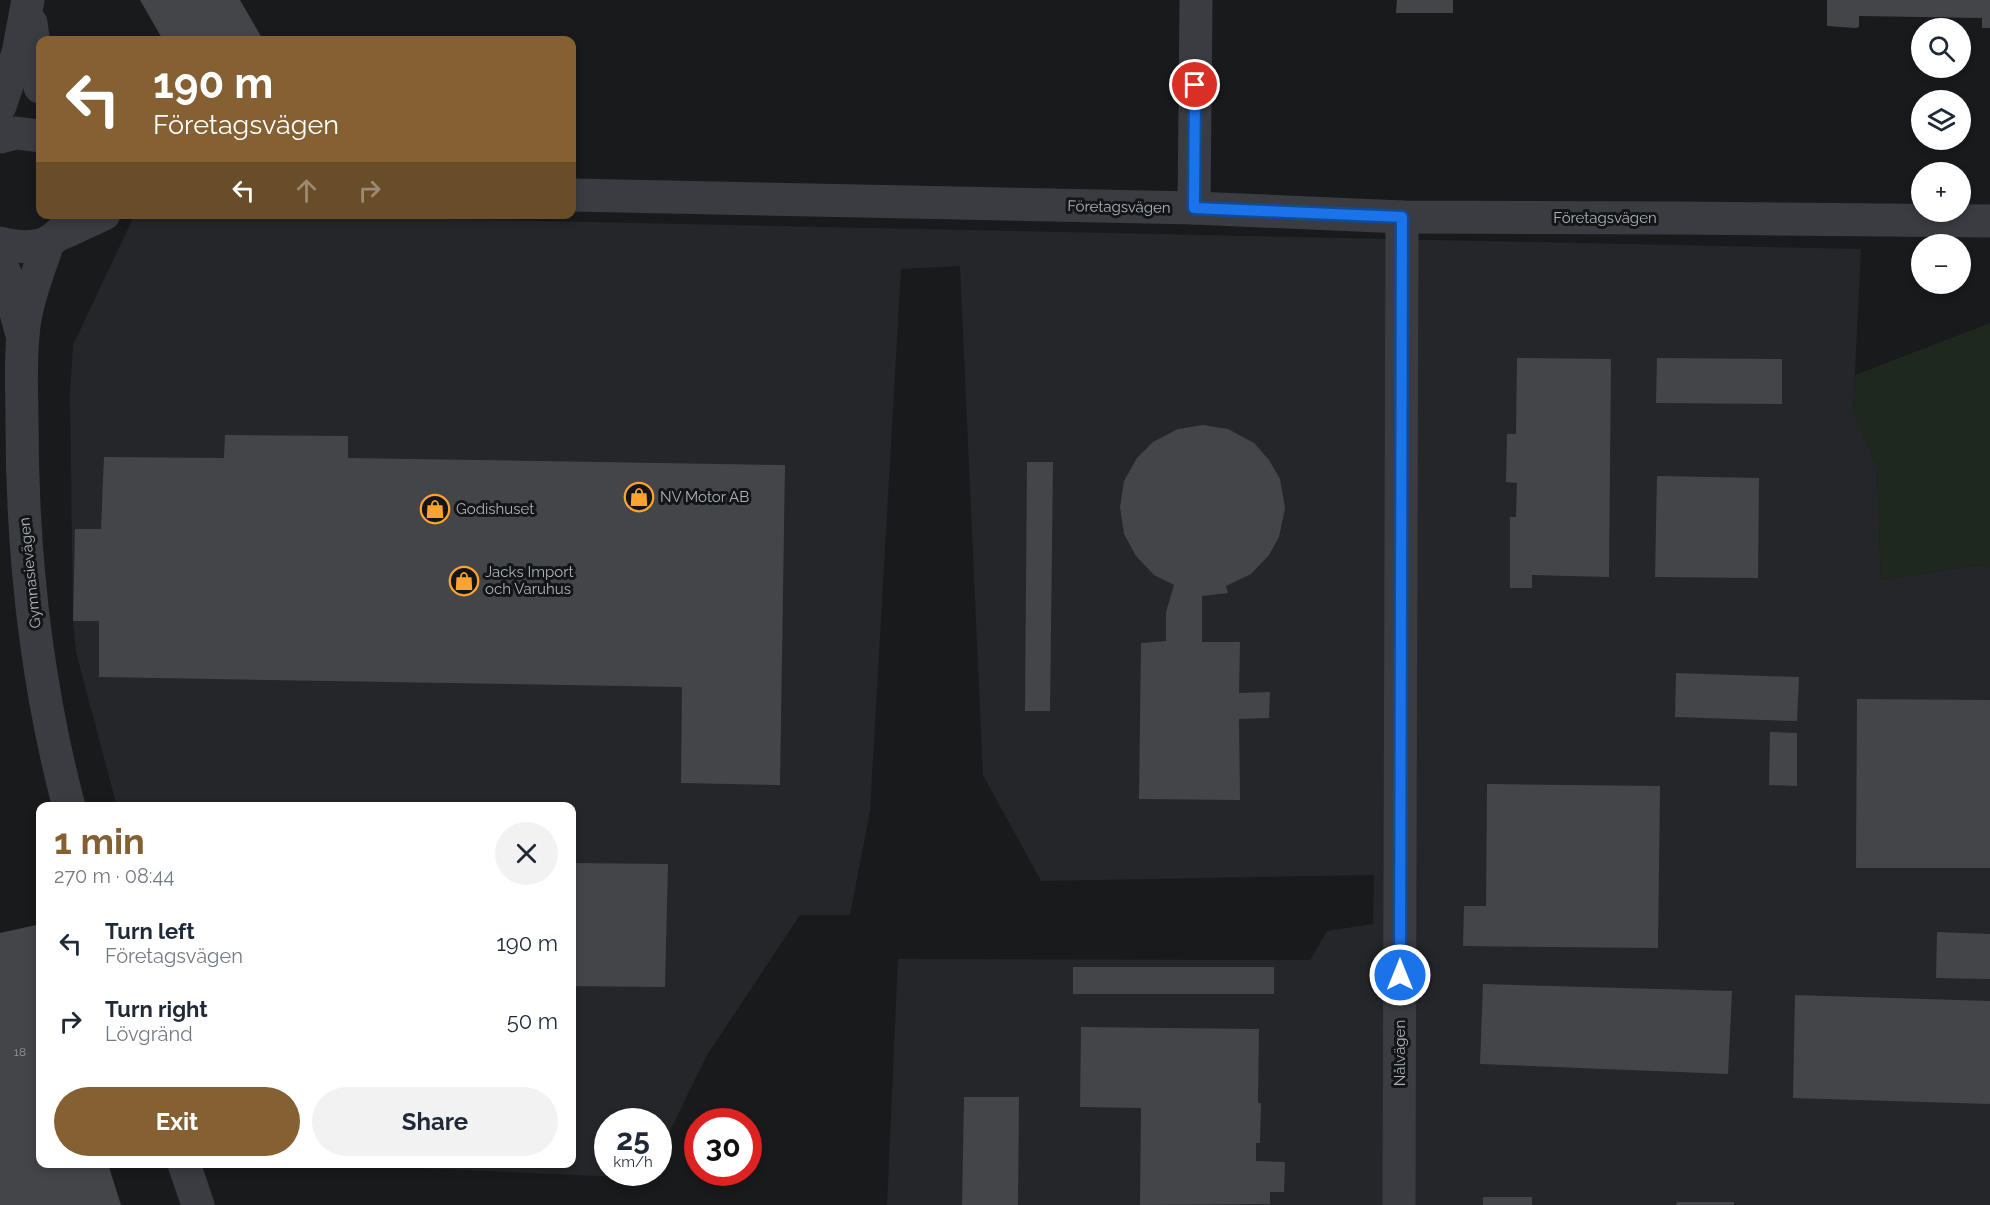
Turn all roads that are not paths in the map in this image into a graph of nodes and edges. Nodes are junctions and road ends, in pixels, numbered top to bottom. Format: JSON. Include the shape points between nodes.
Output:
{"nodes":[{"id":1,"x":1196,"y":0,"type":"edge"},
{"id":2,"x":28,"y":1,"type":"edge"},
{"id":3,"x":36,"y":58,"type":"edge"},
{"id":4,"x":0,"y":106,"type":"edge"},
{"id":5,"x":36,"y":136,"type":"edge"},
{"id":6,"x":0,"y":137,"type":"edge"},
{"id":7,"x":576,"y":195,"type":"edge"},
{"id":8,"x":1194,"y":208,"type":"junction"},
{"id":9,"x":1402,"y":217,"type":"junction"},
{"id":10,"x":91,"y":219,"type":"edge"},
{"id":11,"x":1990,"y":221,"type":"edge"},
{"id":12,"x":62,"y":230,"type":"edge"},
{"id":13,"x":0,"y":243,"type":"edge"},
{"id":14,"x":0,"y":262,"type":"edge"},
{"id":15,"x":22,"y":336,"type":"junction"},
{"id":16,"x":68,"y":802,"type":"edge"},
{"id":17,"x":185,"y":1168,"type":"edge"},
{"id":18,"x":198,"y":1205,"type":"edge"},
{"id":19,"x":1399,"y":1205,"type":"edge"}],
"edges":[{"from":1,"to":8,"type":"street"},
{"from":2,"to":3,"type":"street"},
{"from":2,"to":4,"type":"street","via":[[18,53]]},
{"from":5,"to":6,"type":"street","via":[[16,133]]},
{"from":7,"to":8,"type":"street","name":"Företagsvägen"},
{"from":8,"to":9,"type":"street","name":"Företagsvägen"},
{"from":9,"to":11,"type":"street","name":"Företagsvägen"},
{"from":9,"to":19,"type":"street","name":"Nålvägen"},
{"from":10,"to":12,"type":"street"},
{"from":12,"to":13,"type":"street","via":[[20,248]]},
{"from":12,"to":15,"type":"street","via":[[28,304]]},
{"from":14,"to":15,"type":"street"},
{"from":15,"to":16,"type":"street","name":"Gymnasievägen","via":[[22,493],[30,598]]},
{"from":17,"to":18,"type":"street"}]}
